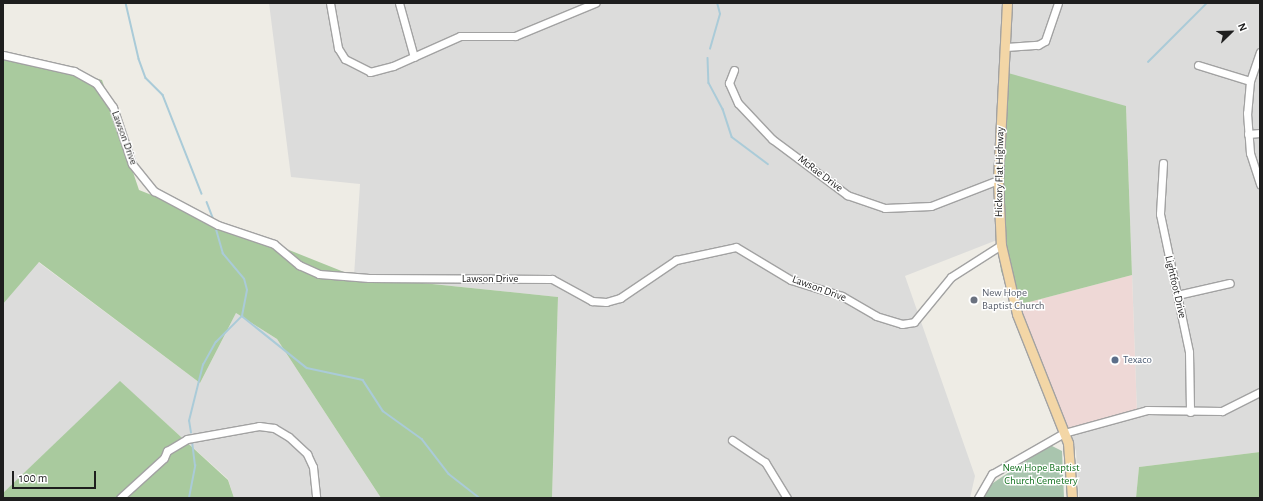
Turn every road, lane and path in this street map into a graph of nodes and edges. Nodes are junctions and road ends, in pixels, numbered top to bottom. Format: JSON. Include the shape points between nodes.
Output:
{"nodes":[{"id":1,"x":330,"y":3,"type":"edge"},
{"id":2,"x":399,"y":3,"type":"edge"},
{"id":3,"x":1007,"y":3,"type":"edge"},
{"id":4,"x":1058,"y":3,"type":"edge"},
{"id":5,"x":592,"y":4,"type":"edge"},
{"id":6,"x":1006,"y":47,"type":"junction"},
{"id":7,"x":1260,"y":52,"type":"edge"},
{"id":8,"x":3,"y":55,"type":"edge"},
{"id":9,"x":414,"y":57,"type":"junction"},
{"id":10,"x":1198,"y":65,"type":"dead end"},
{"id":11,"x":734,"y":70,"type":"dead end"},
{"id":12,"x":1250,"y":81,"type":"junction"},
{"id":13,"x":1260,"y":133,"type":"edge"},
{"id":14,"x":1248,"y":134,"type":"junction"},
{"id":15,"x":1163,"y":163,"type":"dead end"},
{"id":16,"x":998,"y":180,"type":"junction"},
{"id":17,"x":1260,"y":184,"type":"edge"},
{"id":18,"x":1001,"y":245,"type":"junction"},
{"id":19,"x":1230,"y":283,"type":"dead end"},
{"id":20,"x":1177,"y":295,"type":"junction"},
{"id":21,"x":1260,"y":392,"type":"edge"},
{"id":22,"x":1190,"y":412,"type":"junction"},
{"id":23,"x":1064,"y":433,"type":"junction"},
{"id":24,"x":732,"y":440,"type":"dead end"},
{"id":25,"x":120,"y":498,"type":"edge"},
{"id":26,"x":316,"y":498,"type":"edge"},
{"id":27,"x":788,"y":498,"type":"edge"},
{"id":28,"x":978,"y":498,"type":"edge"},
{"id":29,"x":1072,"y":498,"type":"edge"}],
"edges":[{"from":1,"to":9,"type":"street","via":[[338,48],[356,67],[381,71]]},
{"from":2,"to":9,"type":"street"},
{"from":3,"to":6,"type":"main road","name":"Hickory Flat Highway"},
{"from":4,"to":6,"type":"street","via":[[1045,41],[1038,45]]},
{"from":5,"to":9,"type":"street","via":[[515,36],[460,36]]},
{"from":6,"to":16,"type":"main road","name":"Hickory Flat Highway"},
{"from":7,"to":12,"type":"street"},
{"from":8,"to":18,"type":"street","name":"Lawson Drive","via":[[74,71],[96,83],[113,106],[132,164],[154,191],[218,225],[274,244],[299,265],[319,274],[369,278],[552,279],[592,301],[606,302],[620,298],[676,260],[736,247],[791,280],[842,296],[876,316],[902,324],[914,322],[951,277]]},
{"from":10,"to":12,"type":"street"},
{"from":11,"to":16,"type":"street","name":"McRae Drive","via":[[729,84],[738,103],[772,139],[847,195],[885,208],[931,206]]},
{"from":12,"to":14,"type":"street"},
{"from":13,"to":14,"type":"street"},
{"from":14,"to":17,"type":"street"},
{"from":15,"to":20,"type":"street","name":"Lightfoot Drive","via":[[1160,214]]},
{"from":16,"to":18,"type":"main road","name":"Hickory Flat Highway"},
{"from":18,"to":23,"type":"main road","name":"Hickory Flat Highway","via":[[1017,314]]},
{"from":19,"to":20,"type":"street"},
{"from":20,"to":22,"type":"street","name":"Lightfoot Drive","via":[[1189,352]]},
{"from":21,"to":22,"type":"street","via":[[1222,411]]},
{"from":22,"to":23,"type":"street","via":[[1126,413]]},
{"from":23,"to":28,"type":"street","via":[[992,474]]},
{"from":23,"to":29,"type":"main road","name":"Hickory Flat Highway","via":[[1071,455]]},
{"from":24,"to":27,"type":"street","via":[[765,462]]},
{"from":25,"to":26,"type":"street","via":[[164,458],[167,451],[187,439],[259,426],[274,428],[289,436],[307,454],[313,468]]}]}
